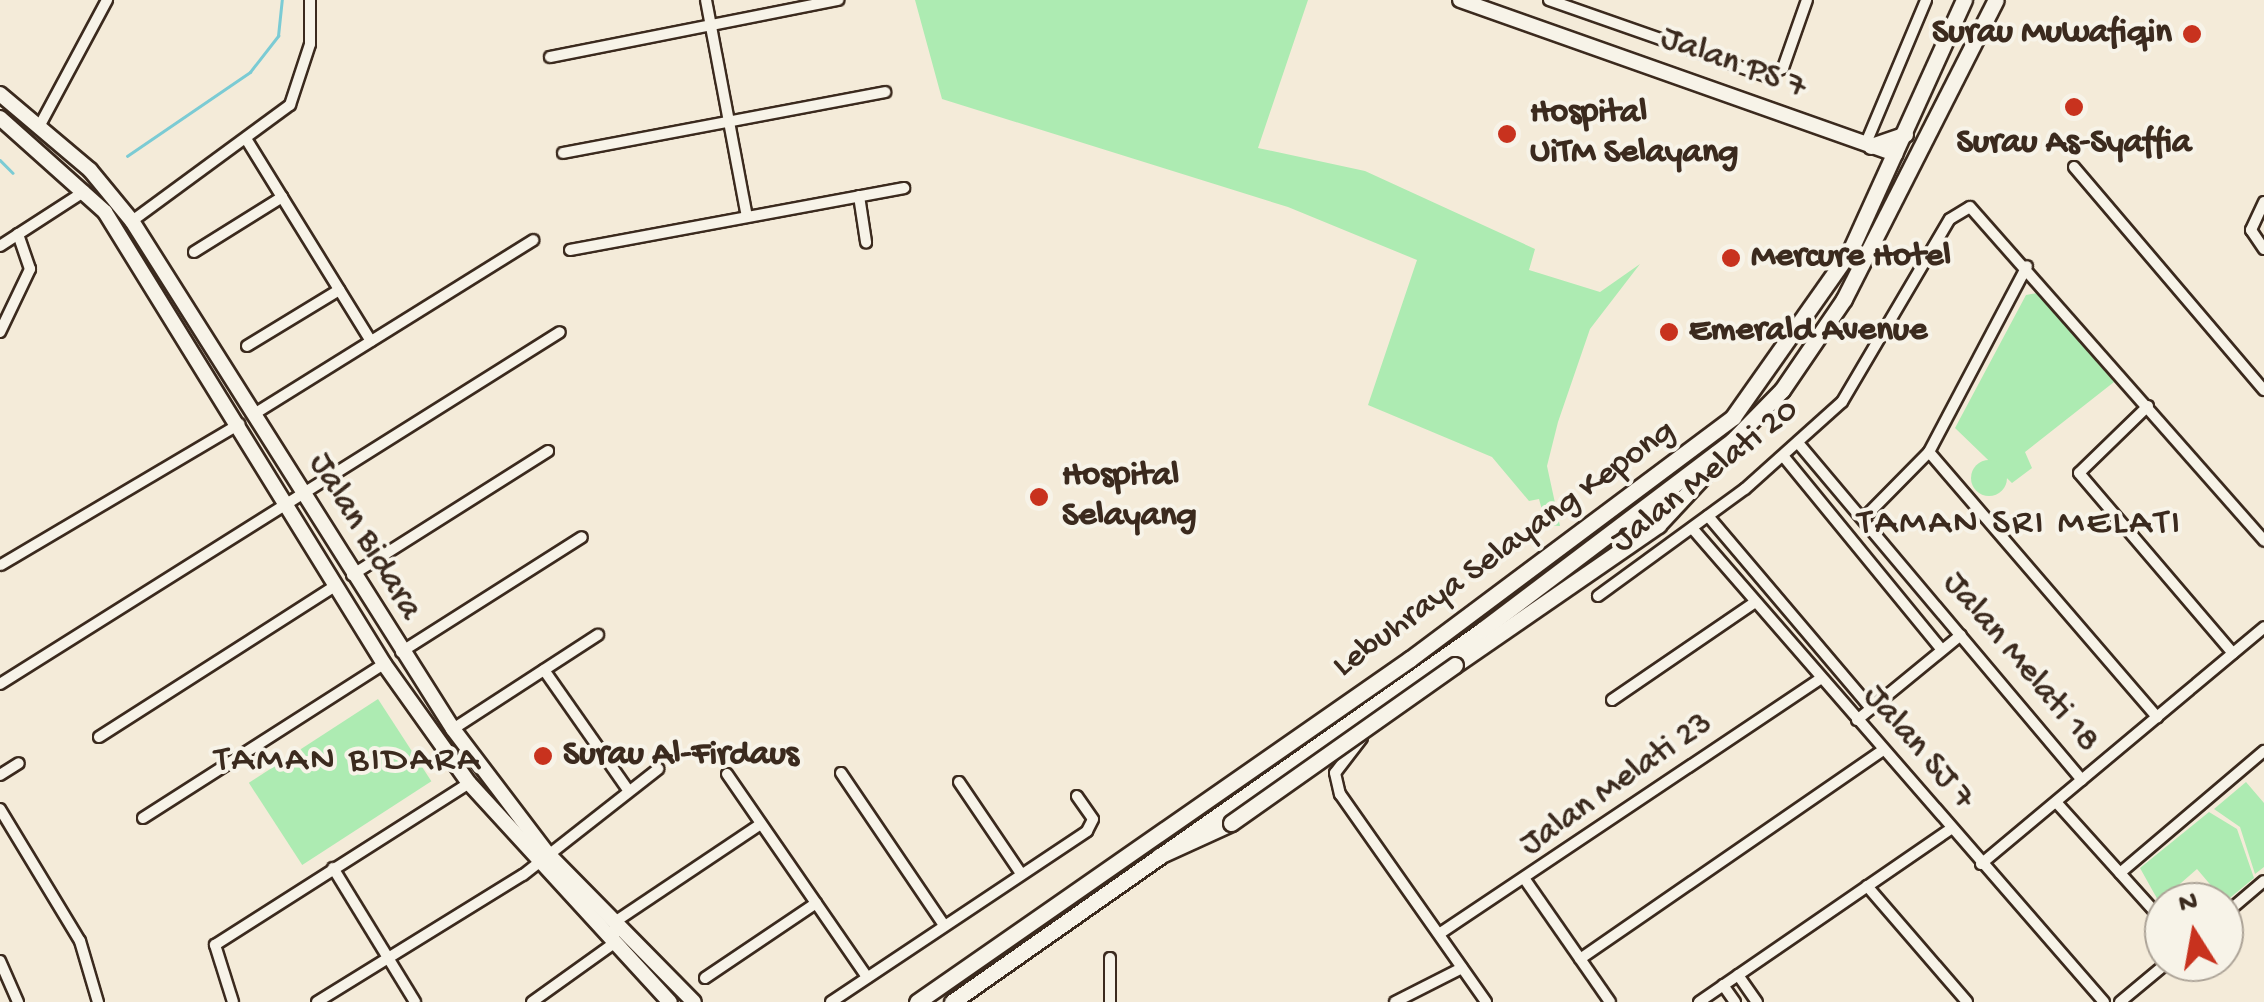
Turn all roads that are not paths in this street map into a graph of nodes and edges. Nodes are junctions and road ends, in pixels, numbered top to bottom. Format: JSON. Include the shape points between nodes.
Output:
{"nodes":[{"id":1,"x":107,"y":0,"type":"edge"},
{"id":2,"x":310,"y":0,"type":"edge"},
{"id":3,"x":706,"y":0,"type":"edge"},
{"id":4,"x":838,"y":0,"type":"edge"},
{"id":5,"x":1460,"y":0,"type":"edge"},
{"id":6,"x":1549,"y":0,"type":"edge"},
{"id":7,"x":1807,"y":0,"type":"edge"},
{"id":8,"x":1912,"y":0,"type":"edge"},
{"id":9,"x":1964,"y":0,"type":"edge"},
{"id":10,"x":1996,"y":0,"type":"edge"},
{"id":11,"x":1925,"y":2,"type":"edge"},
{"id":12,"x":711,"y":26,"type":"junction"},
{"id":13,"x":550,"y":57,"type":"dead end"},
{"id":14,"x":885,"y":92,"type":"dead end"},
{"id":15,"x":0,"y":94,"type":"edge"},
{"id":16,"x":0,"y":118,"type":"edge"},
{"id":17,"x":729,"y":121,"type":"junction"},
{"id":18,"x":40,"y":124,"type":"junction"},
{"id":19,"x":1906,"y":132,"type":"junction"},
{"id":20,"x":248,"y":142,"type":"junction"},
{"id":21,"x":1868,"y":145,"type":"junction"},
{"id":22,"x":563,"y":153,"type":"dead end"},
{"id":23,"x":1896,"y":154,"type":"junction"},
{"id":24,"x":2074,"y":167,"type":"dead end"},
{"id":25,"x":1883,"y":180,"type":"junction"},
{"id":26,"x":1907,"y":182,"type":"junction"},
{"id":27,"x":904,"y":188,"type":"dead end"},
{"id":28,"x":86,"y":190,"type":"junction"},
{"id":29,"x":858,"y":196,"type":"junction"},
{"id":30,"x":282,"y":197,"type":"junction"},
{"id":31,"x":2264,"y":202,"type":"edge"},
{"id":32,"x":747,"y":216,"type":"junction"},
{"id":33,"x":132,"y":221,"type":"junction"},
{"id":34,"x":18,"y":234,"type":"junction"},
{"id":35,"x":533,"y":240,"type":"dead end"},
{"id":36,"x":866,"y":242,"type":"dead end"},
{"id":37,"x":0,"y":246,"type":"edge"},
{"id":38,"x":2264,"y":248,"type":"edge"},
{"id":39,"x":570,"y":250,"type":"dead end"},
{"id":40,"x":194,"y":252,"type":"dead end"},
{"id":41,"x":2027,"y":266,"type":"junction"},
{"id":42,"x":339,"y":290,"type":"junction"},
{"id":43,"x":0,"y":332,"type":"edge"},
{"id":44,"x":560,"y":332,"type":"dead end"},
{"id":45,"x":371,"y":341,"type":"junction"},
{"id":46,"x":247,"y":346,"type":"dead end"},
{"id":47,"x":2264,"y":390,"type":"edge"},
{"id":48,"x":2148,"y":406,"type":"junction"},
{"id":49,"x":254,"y":414,"type":"junction"},
{"id":50,"x":239,"y":424,"type":"junction"},
{"id":51,"x":1732,"y":441,"type":"junction"},
{"id":52,"x":1799,"y":444,"type":"junction"},
{"id":53,"x":548,"y":450,"type":"dead end"},
{"id":54,"x":1929,"y":452,"type":"junction"},
{"id":55,"x":1784,"y":458,"type":"junction"},
{"id":56,"x":304,"y":496,"type":"junction"},
{"id":57,"x":289,"y":504,"type":"junction"},
{"id":58,"x":1708,"y":516,"type":"junction"},
{"id":59,"x":1863,"y":519,"type":"junction"},
{"id":60,"x":1692,"y":528,"type":"junction"},
{"id":61,"x":582,"y":537,"type":"dead end"},
{"id":62,"x":2264,"y":540,"type":"edge"},
{"id":63,"x":1,"y":565,"type":"edge"},
{"id":64,"x":352,"y":576,"type":"junction"},
{"id":65,"x":338,"y":585,"type":"junction"},
{"id":66,"x":1598,"y":596,"type":"dead end"},
{"id":67,"x":1755,"y":602,"type":"junction"},
{"id":68,"x":2264,"y":627,"type":"edge"},
{"id":69,"x":598,"y":636,"type":"dead end"},
{"id":70,"x":1960,"y":636,"type":"junction"},
{"id":71,"x":1942,"y":650,"type":"junction"},
{"id":72,"x":2233,"y":652,"type":"junction"},
{"id":73,"x":400,"y":653,"type":"junction"},
{"id":74,"x":384,"y":664,"type":"junction"},
{"id":75,"x":544,"y":670,"type":"junction"},
{"id":76,"x":1821,"y":678,"type":"junction"},
{"id":77,"x":0,"y":684,"type":"edge"},
{"id":78,"x":1384,"y":698,"type":"junction"},
{"id":79,"x":1612,"y":700,"type":"dead end"},
{"id":80,"x":1871,"y":708,"type":"junction"},
{"id":81,"x":2156,"y":718,"type":"junction"},
{"id":82,"x":1857,"y":720,"type":"junction"},
{"id":83,"x":453,"y":728,"type":"junction"},
{"id":84,"x":99,"y":737,"type":"dead end"},
{"id":85,"x":1883,"y":750,"type":"junction"},
{"id":86,"x":2264,"y":751,"type":"edge"},
{"id":87,"x":20,"y":763,"type":"dead end"},
{"id":88,"x":658,"y":768,"type":"dead end"},
{"id":89,"x":841,"y":773,"type":"dead end"},
{"id":90,"x":727,"y":774,"type":"dead end"},
{"id":91,"x":0,"y":775,"type":"edge"},
{"id":92,"x":2082,"y":780,"type":"junction"},
{"id":93,"x":958,"y":782,"type":"dead end"},
{"id":94,"x":469,"y":784,"type":"junction"},
{"id":95,"x":628,"y":790,"type":"junction"},
{"id":96,"x":1077,"y":796,"type":"dead end"},
{"id":97,"x":2056,"y":802,"type":"junction"},
{"id":98,"x":0,"y":809,"type":"edge"},
{"id":99,"x":143,"y":818,"type":"dead end"},
{"id":100,"x":761,"y":824,"type":"junction"},
{"id":101,"x":1950,"y":829,"type":"junction"},
{"id":102,"x":547,"y":854,"type":"junction"},
{"id":103,"x":1153,"y":857,"type":"junction"},
{"id":104,"x":1982,"y":864,"type":"junction"},
{"id":105,"x":536,"y":866,"type":"junction"},
{"id":106,"x":334,"y":868,"type":"junction"},
{"id":107,"x":1020,"y":872,"type":"junction"},
{"id":108,"x":2120,"y":873,"type":"junction"},
{"id":109,"x":1526,"y":881,"type":"junction"},
{"id":110,"x":2264,"y":881,"type":"edge"},
{"id":111,"x":1867,"y":886,"type":"junction"},
{"id":112,"x":2244,"y":898,"type":"edge"},
{"id":113,"x":2144,"y":900,"type":"edge"},
{"id":114,"x":816,"y":903,"type":"junction"},
{"id":115,"x":616,"y":921,"type":"junction"},
{"id":116,"x":944,"y":925,"type":"junction"},
{"id":117,"x":1442,"y":932,"type":"junction"},
{"id":118,"x":612,"y":944,"type":"junction"},
{"id":119,"x":388,"y":958,"type":"junction"},
{"id":120,"x":1110,"y":958,"type":"dead end"},
{"id":121,"x":1580,"y":959,"type":"junction"},
{"id":122,"x":0,"y":960,"type":"edge"},
{"id":123,"x":1462,"y":968,"type":"junction"},
{"id":124,"x":1738,"y":975,"type":"junction"},
{"id":125,"x":704,"y":978,"type":"dead end"},
{"id":126,"x":867,"y":978,"type":"junction"},
{"id":127,"x":2144,"y":982,"type":"edge"},
{"id":128,"x":1723,"y":986,"type":"junction"},
{"id":129,"x":18,"y":1002,"type":"edge"},
{"id":130,"x":98,"y":1002,"type":"edge"},
{"id":131,"x":233,"y":1002,"type":"edge"},
{"id":132,"x":316,"y":1002,"type":"edge"},
{"id":133,"x":415,"y":1002,"type":"edge"},
{"id":134,"x":532,"y":1002,"type":"edge"},
{"id":135,"x":670,"y":1002,"type":"edge"},
{"id":136,"x":694,"y":1002,"type":"edge"},
{"id":137,"x":831,"y":1002,"type":"edge"},
{"id":138,"x":917,"y":1002,"type":"edge"},
{"id":139,"x":952,"y":1002,"type":"edge"},
{"id":140,"x":1110,"y":1002,"type":"edge"},
{"id":141,"x":1395,"y":1002,"type":"edge"},
{"id":142,"x":1486,"y":1002,"type":"edge"},
{"id":143,"x":1610,"y":1002,"type":"edge"},
{"id":144,"x":1699,"y":1002,"type":"edge"},
{"id":145,"x":1735,"y":1002,"type":"edge"},
{"id":146,"x":1757,"y":1002,"type":"edge"},
{"id":147,"x":1968,"y":1002,"type":"edge"},
{"id":148,"x":2104,"y":1002,"type":"edge"},
{"id":149,"x":2120,"y":1002,"type":"edge"}],
"edges":[{"from":1,"to":18,"type":"street"},
{"from":2,"to":20,"type":"street","via":[[299,90]]},
{"from":3,"to":12,"type":"street"},
{"from":4,"to":12,"type":"street"},
{"from":5,"to":21,"type":"main road","name":"Jalan PS 7"},
{"from":6,"to":7,"type":"street","via":[[1766,76],[1783,68]]},
{"from":8,"to":11,"type":"street"},
{"from":9,"to":19,"type":"main road","name":"Lebuhraya Selayang Kepong"},
{"from":10,"to":26,"type":"main road","name":"Lebuhraya Selayang Kepong"},
{"from":11,"to":21,"type":"street"},
{"from":12,"to":13,"type":"street"},
{"from":12,"to":17,"type":"street"},
{"from":14,"to":17,"type":"street"},
{"from":15,"to":18,"type":"main road","name":"Jalan Bidara"},
{"from":16,"to":28,"type":"main road","name":"Jalan Bidara"},
{"from":17,"to":22,"type":"street"},
{"from":17,"to":32,"type":"street"},
{"from":18,"to":33,"type":"main road","name":"Jalan Bidara"},
{"from":19,"to":21,"type":"main road"},
{"from":19,"to":23,"type":"main road","name":"Lebuhraya Selayang Kepong"},
{"from":20,"to":30,"type":"street"},
{"from":20,"to":33,"type":"street"},
{"from":21,"to":23,"type":"main road","name":"Jalan PS 7"},
{"from":21,"to":25,"type":"main road"},
{"from":23,"to":25,"type":"main road","name":"Lebuhraya Selayang Kepong"},
{"from":23,"to":26,"type":"main road"},
{"from":24,"to":47,"type":"street"},
{"from":25,"to":138,"type":"main road","name":"Lebuhraya Selayang Kepong","via":[[1802,330],[1733,417],[1410,659]]},
{"from":26,"to":51,"type":"main road","name":"Lebuhraya Selayang Kepong","via":[[1844,298],[1782,390]]},
{"from":27,"to":29,"type":"street"},
{"from":28,"to":34,"type":"street"},
{"from":28,"to":50,"type":"main road","name":"Jalan Bidara"},
{"from":29,"to":32,"type":"street"},
{"from":29,"to":36,"type":"street"},
{"from":30,"to":40,"type":"street"},
{"from":30,"to":42,"type":"street"},
{"from":31,"to":38,"type":"street","via":[[2251,230]]},
{"from":32,"to":39,"type":"street"},
{"from":33,"to":49,"type":"main road","name":"Jalan Bidara"},
{"from":34,"to":37,"type":"street"},
{"from":34,"to":43,"type":"street","via":[[30,270]]},
{"from":35,"to":45,"type":"street"},
{"from":41,"to":48,"type":"street"},
{"from":41,"to":52,"type":"street","name":"Jalan Melati 20","via":[[1978,210],[1950,219],[1842,402]]},
{"from":41,"to":54,"type":"street"},
{"from":42,"to":45,"type":"street"},
{"from":42,"to":46,"type":"street"},
{"from":44,"to":56,"type":"street"},
{"from":45,"to":49,"type":"street"},
{"from":48,"to":62,"type":"street"},
{"from":48,"to":72,"type":"street","via":[[2079,473]]},
{"from":49,"to":56,"type":"main road","name":"Jalan Bidara"},
{"from":50,"to":57,"type":"main road","name":"Jalan Bidara"},
{"from":50,"to":63,"type":"street"},
{"from":51,"to":78,"type":"main road","name":"Lebuhraya Selayang Kepong"},
{"from":51,"to":103,"type":"main road","bridge":true,"via":[[1658,525],[1232,823]]},
{"from":52,"to":55,"type":"street","name":"Jalan Melati 20"},
{"from":52,"to":59,"type":"street","name":"Jalan Melati 18"},
{"from":53,"to":64,"type":"street"},
{"from":54,"to":59,"type":"street"},
{"from":54,"to":81,"type":"street"},
{"from":55,"to":58,"type":"street","name":"Jalan Melati 20"},
{"from":55,"to":71,"type":"street"},
{"from":56,"to":57,"type":"street"},
{"from":56,"to":64,"type":"main road","name":"Jalan Bidara"},
{"from":57,"to":65,"type":"main road","name":"Jalan Bidara"},
{"from":57,"to":77,"type":"street"},
{"from":58,"to":60,"type":"street","name":"Jalan Melati 20"},
{"from":58,"to":80,"type":"street"},
{"from":59,"to":70,"type":"street","name":"Jalan Melati 18"},
{"from":60,"to":66,"type":"street","name":"Jalan Melati 20"},
{"from":60,"to":67,"type":"street","name":"Jalan SJ 7"},
{"from":61,"to":73,"type":"street"},
{"from":64,"to":73,"type":"main road","name":"Jalan Bidara"},
{"from":65,"to":74,"type":"main road","name":"Jalan Bidara"},
{"from":65,"to":84,"type":"street"},
{"from":67,"to":76,"type":"street","name":"Jalan SJ 7"},
{"from":67,"to":79,"type":"street"},
{"from":68,"to":72,"type":"street"},
{"from":69,"to":75,"type":"street"},
{"from":70,"to":71,"type":"street"},
{"from":70,"to":92,"type":"street","name":"Jalan Melati 18"},
{"from":71,"to":80,"type":"street"},
{"from":72,"to":81,"type":"street"},
{"from":73,"to":83,"type":"main road","name":"Jalan Bidara"},
{"from":74,"to":94,"type":"main road","name":"Jalan Bidara"},
{"from":74,"to":99,"type":"street"},
{"from":75,"to":83,"type":"street"},
{"from":75,"to":95,"type":"street"},
{"from":76,"to":82,"type":"street","name":"Jalan SJ 7"},
{"from":76,"to":109,"type":"street","name":"Jalan Melati 23"},
{"from":78,"to":103,"type":"main road","name":"Lebuhraya Selayang Kepong"},
{"from":78,"to":117,"type":"street","via":[[1335,784]]},
{"from":80,"to":82,"type":"street"},
{"from":81,"to":92,"type":"street"},
{"from":82,"to":85,"type":"street","name":"Jalan SJ 7"},
{"from":83,"to":102,"type":"main road","name":"Jalan Bidara"},
{"from":85,"to":101,"type":"street","name":"Jalan SJ 7"},
{"from":85,"to":121,"type":"street"},
{"from":86,"to":108,"type":"street"},
{"from":87,"to":91,"type":"street"},
{"from":88,"to":95,"type":"street"},
{"from":89,"to":116,"type":"street"},
{"from":90,"to":100,"type":"street"},
{"from":92,"to":97,"type":"street"},
{"from":93,"to":107,"type":"street"},
{"from":94,"to":105,"type":"main road","name":"Jalan Bidara"},
{"from":94,"to":106,"type":"street"},
{"from":95,"to":102,"type":"street"},
{"from":96,"to":107,"type":"street","via":[[1094,822]]},
{"from":97,"to":104,"type":"street"},
{"from":97,"to":108,"type":"street"},
{"from":98,"to":130,"type":"street","via":[[80,941]]},
{"from":100,"to":114,"type":"street"},
{"from":100,"to":115,"type":"street"},
{"from":101,"to":104,"type":"street","name":"Jalan SJ 7"},
{"from":101,"to":111,"type":"street"},
{"from":102,"to":105,"type":"street"},
{"from":102,"to":115,"type":"main road","name":"Jalan Bidara"},
{"from":103,"to":139,"type":"main road","name":"Lebuhraya Selayang Kepong"},
{"from":104,"to":148,"type":"street","name":"Jalan SJ 7"},
{"from":105,"to":118,"type":"main road","name":"Jalan Bidara"},
{"from":105,"to":119,"type":"street"},
{"from":106,"to":119,"type":"street"},
{"from":106,"to":131,"type":"street","via":[[214,945]]},
{"from":107,"to":116,"type":"street"},
{"from":108,"to":113,"type":"street"},
{"from":109,"to":117,"type":"street","name":"Jalan Melati 23"},
{"from":109,"to":121,"type":"street"},
{"from":110,"to":112,"type":"street"},
{"from":111,"to":124,"type":"street"},
{"from":111,"to":147,"type":"street"},
{"from":114,"to":125,"type":"street"},
{"from":114,"to":126,"type":"street"},
{"from":115,"to":118,"type":"street"},
{"from":115,"to":136,"type":"main road","name":"Jalan Bidara"},
{"from":116,"to":126,"type":"street"},
{"from":117,"to":123,"type":"street"},
{"from":118,"to":134,"type":"street"},
{"from":118,"to":135,"type":"main road","name":"Jalan Bidara"},
{"from":119,"to":132,"type":"street"},
{"from":119,"to":133,"type":"street"},
{"from":120,"to":140,"type":"street"},
{"from":121,"to":143,"type":"street"},
{"from":122,"to":129,"type":"street"},
{"from":123,"to":141,"type":"street"},
{"from":123,"to":142,"type":"street"},
{"from":124,"to":128,"type":"street"},
{"from":124,"to":146,"type":"street"},
{"from":126,"to":137,"type":"street"},
{"from":127,"to":149,"type":"street"},
{"from":128,"to":144,"type":"street"},
{"from":128,"to":145,"type":"street"}]}
